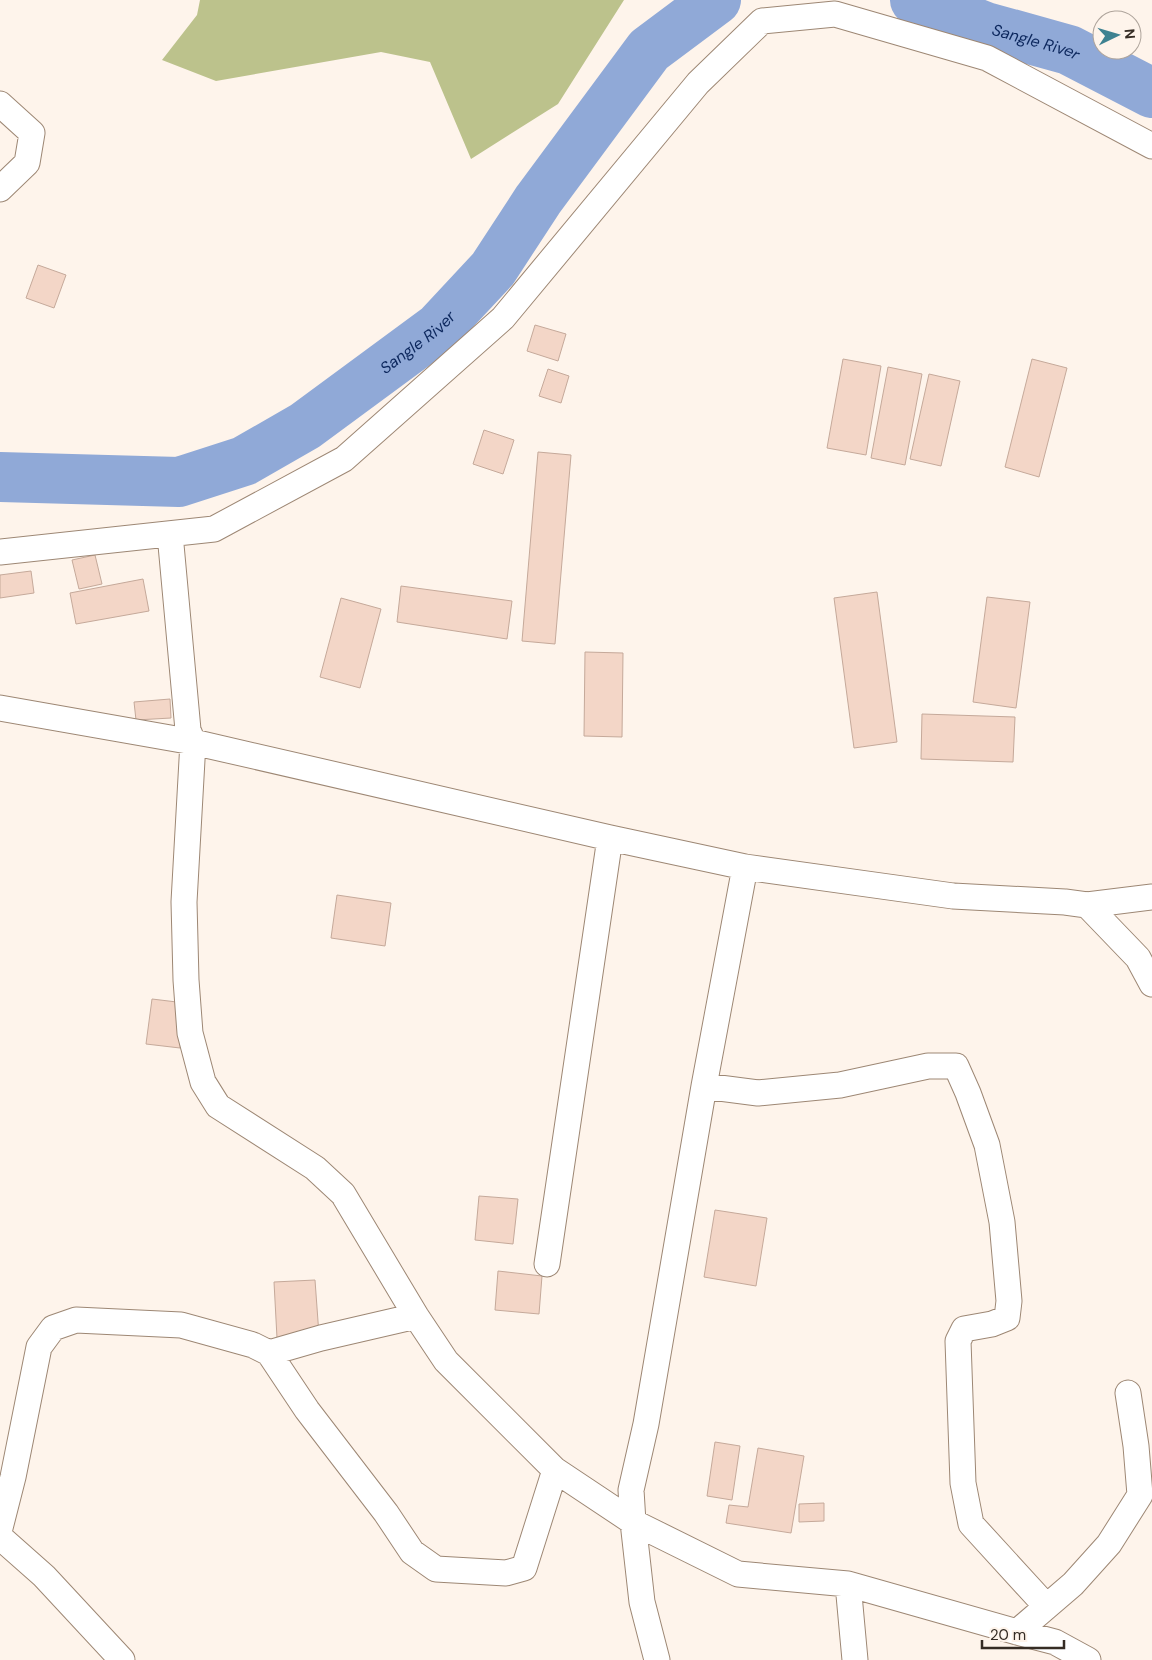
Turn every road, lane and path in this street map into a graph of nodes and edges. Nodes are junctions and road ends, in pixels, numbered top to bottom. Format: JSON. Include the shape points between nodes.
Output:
{"nodes":[{"id":1,"x":0,"y":104,"type":"edge"},
{"id":2,"x":1152,"y":146,"type":"edge"},
{"id":3,"x":0,"y":189,"type":"edge"},
{"id":4,"x":170,"y":534,"type":"junction"},
{"id":5,"x":0,"y":552,"type":"edge"},
{"id":6,"x":0,"y":708,"type":"edge"},
{"id":7,"x":193,"y":742,"type":"junction"},
{"id":8,"x":610,"y":838,"type":"junction"},
{"id":9,"x":745,"y":867,"type":"junction"},
{"id":10,"x":1152,"y":897,"type":"edge"},
{"id":11,"x":1087,"y":905,"type":"junction"},
{"id":12,"x":1152,"y":984,"type":"edge"},
{"id":13,"x":704,"y":1086,"type":"junction"},
{"id":14,"x":547,"y":1264,"type":"dead end"},
{"id":15,"x":416,"y":1316,"type":"junction"},
{"id":16,"x":269,"y":1353,"type":"junction"},
{"id":17,"x":1128,"y":1393,"type":"dead end"},
{"id":18,"x":555,"y":1470,"type":"junction"},
{"id":19,"x":633,"y":1522,"type":"junction"},
{"id":20,"x":0,"y":1528,"type":"edge"},
{"id":21,"x":0,"y":1537,"type":"edge"},
{"id":22,"x":848,"y":1584,"type":"junction"},
{"id":23,"x":1046,"y":1606,"type":"junction"},
{"id":24,"x":1017,"y":1632,"type":"junction"},
{"id":25,"x":1052,"y":1651,"type":"edge"},
{"id":26,"x":122,"y":1660,"type":"edge"},
{"id":27,"x":657,"y":1660,"type":"edge"},
{"id":28,"x":855,"y":1660,"type":"edge"},
{"id":29,"x":1088,"y":1660,"type":"edge"}],
"edges":[{"from":1,"to":3,"type":"street","via":[[32,133],[27,163]]},
{"from":2,"to":4,"type":"street","via":[[987,58],[835,14],[762,21],[698,83],[503,318],[344,460],[214,529]]},
{"from":4,"to":5,"type":"street"},
{"from":4,"to":7,"type":"street","via":[[188,730]]},
{"from":6,"to":7,"type":"street"},
{"from":7,"to":8,"type":"street"},
{"from":7,"to":15,"type":"street","via":[[184,902],[190,1033],[203,1082],[218,1106],[315,1168],[343,1194]]},
{"from":8,"to":9,"type":"street"},
{"from":8,"to":14,"type":"street"},
{"from":9,"to":11,"type":"street","via":[[953,896]]},
{"from":9,"to":13,"type":"street"},
{"from":10,"to":11,"type":"street"},
{"from":11,"to":12,"type":"street","via":[[1138,958]]},
{"from":13,"to":19,"type":"street","via":[[646,1424],[631,1490]]},
{"from":13,"to":23,"type":"street","via":[[758,1093],[840,1085],[928,1066],[956,1066],[987,1145],[1002,1222],[1009,1301],[1007,1318],[964,1328],[958,1341],[963,1483],[972,1524]]},
{"from":15,"to":16,"type":"street"},
{"from":15,"to":18,"type":"street","via":[[446,1361]]},
{"from":16,"to":18,"type":"street","via":[[412,1552],[436,1569],[506,1573],[524,1568]]},
{"from":16,"to":20,"type":"street","via":[[253,1345],[181,1325],[76,1320],[53,1328],[39,1347]]},
{"from":17,"to":23,"type":"street","via":[[1140,1495],[1108,1544],[1073,1584]]},
{"from":18,"to":19,"type":"street"},
{"from":19,"to":22,"type":"street","via":[[738,1574]]},
{"from":19,"to":27,"type":"street","via":[[642,1602]]},
{"from":21,"to":26,"type":"street","via":[[44,1576]]},
{"from":22,"to":24,"type":"street"},
{"from":22,"to":28,"type":"street"},
{"from":23,"to":24,"type":"street"},
{"from":24,"to":25,"type":"street"},
{"from":25,"to":29,"type":"street"}]}
